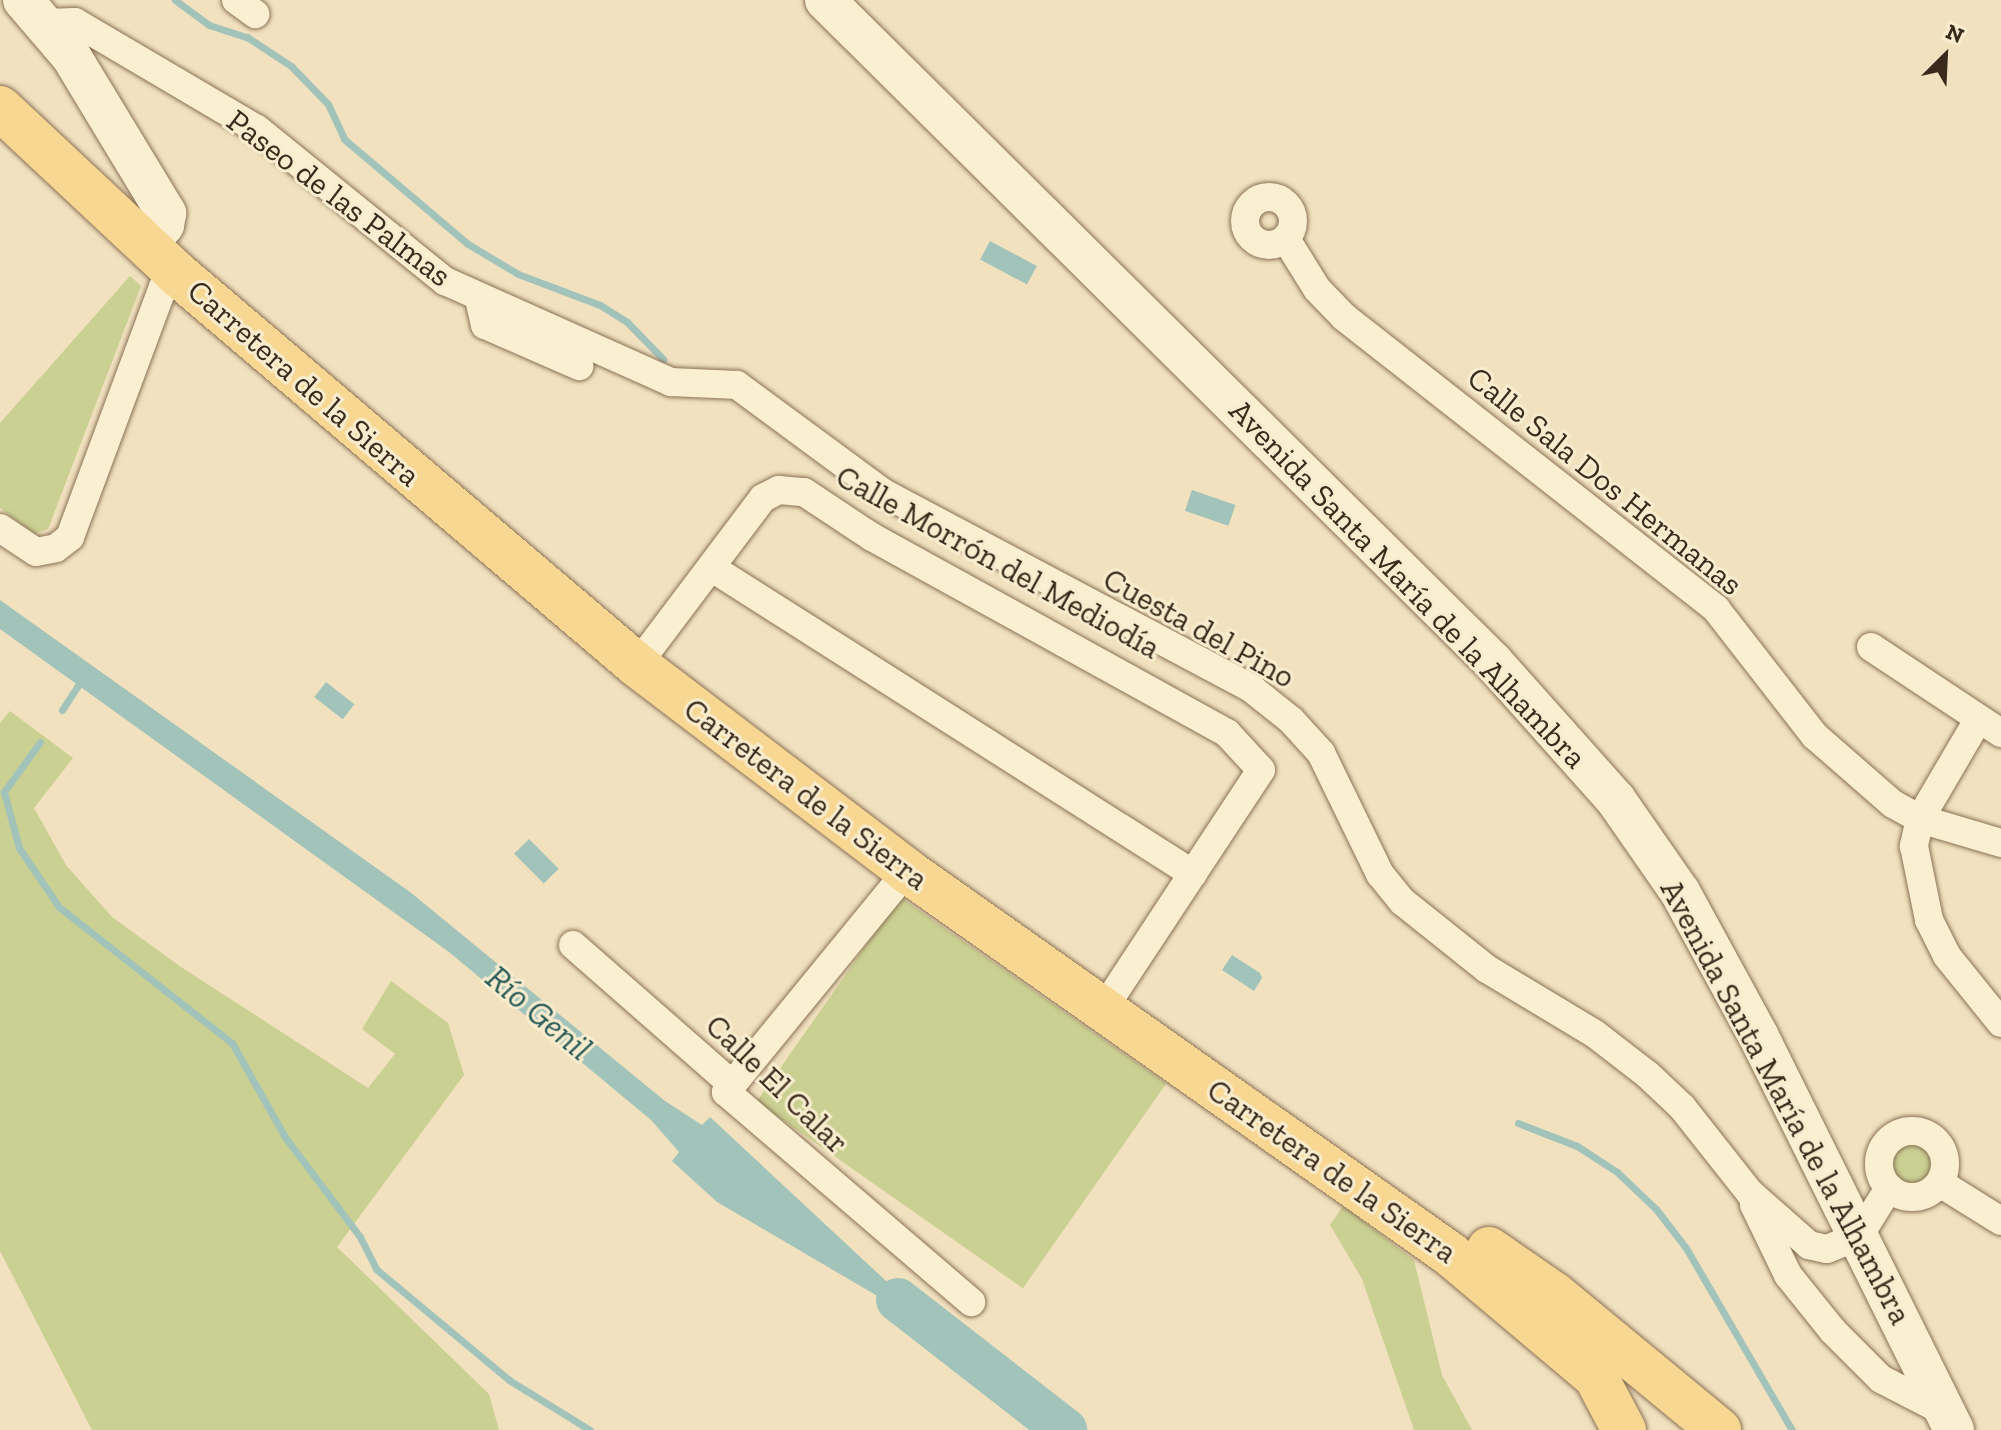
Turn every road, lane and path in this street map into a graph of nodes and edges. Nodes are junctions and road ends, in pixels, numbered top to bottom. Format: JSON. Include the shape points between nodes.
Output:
{"nodes":[{"id":1,"x":825,"y":0,"type":"edge"},
{"id":2,"x":34,"y":12,"type":"edge"},
{"id":3,"x":0,"y":108,"type":"edge"},
{"id":4,"x":1286,"y":239,"type":"dead end"},
{"id":5,"x":161,"y":259,"type":"junction"},
{"id":6,"x":479,"y":299,"type":"junction"},
{"id":7,"x":579,"y":366,"type":"dead end"},
{"id":8,"x":0,"y":528,"type":"edge"},
{"id":9,"x":712,"y":568,"type":"junction"},
{"id":10,"x":1871,"y":647,"type":"dead end"},
{"id":11,"x":637,"y":665,"type":"junction"},
{"id":12,"x":1989,"y":727,"type":"edge"},
{"id":13,"x":1920,"y":819,"type":"junction"},
{"id":14,"x":2001,"y":843,"type":"edge"},
{"id":15,"x":907,"y":871,"type":"junction"},
{"id":16,"x":1193,"y":874,"type":"junction"},
{"id":17,"x":573,"y":945,"type":"dead end"},
{"id":18,"x":1103,"y":1010,"type":"junction"},
{"id":19,"x":2001,"y":1023,"type":"edge"},
{"id":20,"x":732,"y":1084,"type":"junction"},
{"id":21,"x":1223,"y":1094,"type":"junction"},
{"id":22,"x":1940,"y":1183,"type":"junction"},
{"id":23,"x":1889,"y":1188,"type":"junction"},
{"id":24,"x":1750,"y":1193,"type":"junction"},
{"id":25,"x":2001,"y":1221,"type":"edge"},
{"id":26,"x":1859,"y":1236,"type":"junction"},
{"id":27,"x":971,"y":1302,"type":"dead end"},
{"id":28,"x":1596,"y":1377,"type":"junction"},
{"id":29,"x":1950,"y":1421,"type":"edge"},
{"id":30,"x":1624,"y":1430,"type":"edge"},
{"id":31,"x":1649,"y":1430,"type":"edge"},
{"id":32,"x":1719,"y":1430,"type":"edge"}],
"edges":[{"from":1,"to":26,"type":"street","name":"Avenida Santa María de la Alhambra","via":[[1493,662],[1616,800],[1686,903]]},
{"from":2,"to":5,"type":"street","name":"Paseo de las Palmas","via":[[71,56],[166,213]]},
{"from":2,"to":6,"type":"street","name":"Paseo de las Palmas","via":[[75,22],[257,129],[403,250]]},
{"from":3,"to":5,"type":"main road","name":"Carretera de la Sierra"},
{"from":4,"to":13,"type":"street","name":"Calle Sala Dos Hermanas","via":[[1317,289],[1344,317],[1716,609],[1815,736],[1893,804]]},
{"from":5,"to":8,"type":"street","via":[[163,287],[70,537],[45,553],[23,546]]},
{"from":5,"to":11,"type":"main road","name":"Carretera de la Sierra"},
{"from":6,"to":7,"type":"street","name":"Paseo de las Palmas","via":[[485,325]]},
{"from":6,"to":24,"type":"street","name":"Cuesta del Pino","via":[[671,382],[737,385],[882,492],[1252,689],[1321,753],[1380,874],[1403,902],[1487,969],[1595,1034],[1648,1075],[1682,1107]]},
{"from":9,"to":11,"type":"street","name":"Calle Morrón del Mediodía"},
{"from":9,"to":16,"type":"street"},
{"from":9,"to":16,"type":"street","name":"Calle Morrón del Mediodía","via":[[763,498],[779,490],[804,492],[872,537],[1194,710],[1227,733],[1261,770]]},
{"from":10,"to":12,"type":"street"},
{"from":11,"to":15,"type":"main road","name":"Carretera de la Sierra"},
{"from":12,"to":13,"type":"street"},
{"from":13,"to":14,"type":"street","name":"Calle Sala Dos Hermanas"},
{"from":13,"to":19,"type":"street","via":[[1914,846],[1929,920],[1947,956]]},
{"from":15,"to":18,"type":"main road","name":"Carretera de la Sierra"},
{"from":15,"to":20,"type":"street"},
{"from":16,"to":18,"type":"street"},
{"from":17,"to":20,"type":"street","name":"Calle El Calar"},
{"from":18,"to":21,"type":"main road","name":"Carretera de la Sierra"},
{"from":20,"to":27,"type":"street","name":"Calle El Calar","via":[[726,1092]]},
{"from":21,"to":28,"type":"main road","name":"Carretera de la Sierra","via":[[1450,1254]]},
{"from":21,"to":32,"type":"main road","via":[[1316,1136],[1469,1235],[1554,1294]]},
{"from":22,"to":23,"type":"street","via":[[1919,1197]]},
{"from":22,"to":23,"type":"street","via":[[1946,1165],[1940,1144],[1911,1130],[1888,1140],[1879,1157]]},
{"from":22,"to":25,"type":"street"},
{"from":23,"to":26,"type":"street"},
{"from":24,"to":26,"type":"street","name":"Cuesta del Pino","via":[[1809,1245],[1827,1249]]},
{"from":24,"to":29,"type":"street","name":"Cuesta del Pino","via":[[1788,1275],[1833,1331],[1881,1379]]},
{"from":26,"to":29,"type":"street","name":"Avenida Santa María de la Alhambra"},
{"from":28,"to":30,"type":"main road"},
{"from":28,"to":31,"type":"street","name":"Carretera de la Sierra"}]}
